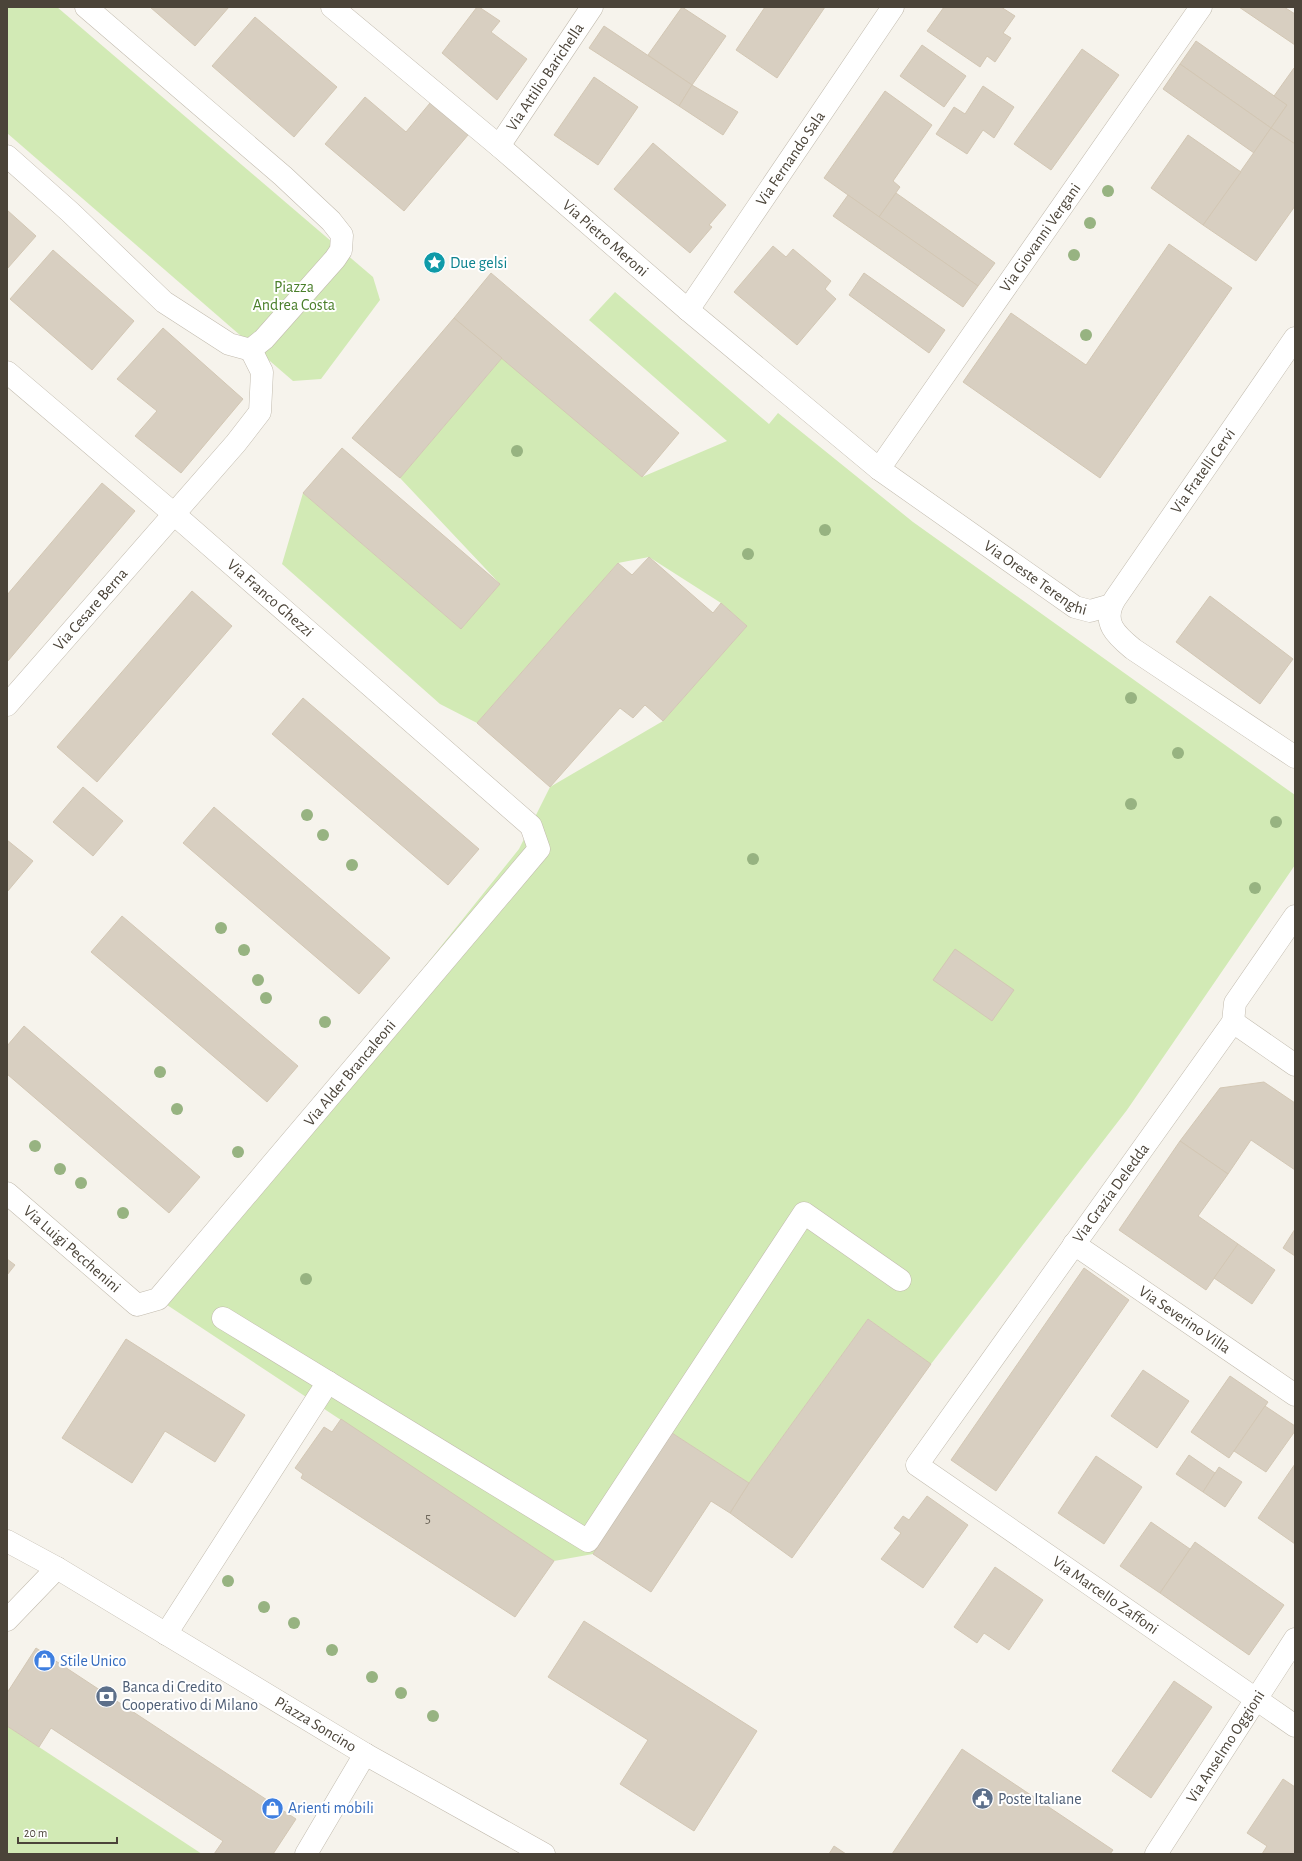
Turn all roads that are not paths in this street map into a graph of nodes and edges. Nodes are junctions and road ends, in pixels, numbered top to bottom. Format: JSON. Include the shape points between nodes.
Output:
{"nodes":[{"id":1,"x":86,"y":7,"type":"edge"},
{"id":2,"x":332,"y":7,"type":"edge"},
{"id":3,"x":592,"y":7,"type":"edge"},
{"id":4,"x":893,"y":7,"type":"edge"},
{"id":5,"x":1201,"y":7,"type":"edge"},
{"id":6,"x":499,"y":146,"type":"junction"},
{"id":7,"x":7,"y":156,"type":"edge"},
{"id":8,"x":688,"y":310,"type":"junction"},
{"id":9,"x":1295,"y":338,"type":"edge"},
{"id":10,"x":250,"y":350,"type":"junction"},
{"id":11,"x":7,"y":372,"type":"edge"},
{"id":12,"x":879,"y":469,"type":"junction"},
{"id":13,"x":174,"y":514,"type":"junction"},
{"id":14,"x":1111,"y":605,"type":"junction"},
{"id":15,"x":7,"y":705,"type":"edge"},
{"id":16,"x":1295,"y":757,"type":"edge"},
{"id":17,"x":531,"y":826,"type":"joint"},
{"id":18,"x":1295,"y":916,"type":"edge"},
{"id":19,"x":1233,"y":1022,"type":"junction"},
{"id":20,"x":1295,"y":1064,"type":"edge"},
{"id":21,"x":7,"y":1193,"type":"edge"},
{"id":22,"x":1074,"y":1244,"type":"junction"},
{"id":23,"x":900,"y":1280,"type":"dead end"},
{"id":24,"x":137,"y":1304,"type":"joint"},
{"id":25,"x":223,"y":1318,"type":"dead end"},
{"id":26,"x":328,"y":1382,"type":"junction"},
{"id":27,"x":1295,"y":1395,"type":"edge"},
{"id":28,"x":917,"y":1466,"type":"joint"},
{"id":29,"x":7,"y":1541,"type":"edge"},
{"id":30,"x":57,"y":1568,"type":"junction"},
{"id":31,"x":7,"y":1620,"type":"edge"},
{"id":32,"x":166,"y":1634,"type":"junction"},
{"id":33,"x":1295,"y":1639,"type":"edge"},
{"id":34,"x":1256,"y":1699,"type":"junction"},
{"id":35,"x":1295,"y":1726,"type":"edge"},
{"id":36,"x":365,"y":1754,"type":"junction"},
{"id":37,"x":306,"y":1854,"type":"edge"},
{"id":38,"x":544,"y":1854,"type":"edge"},
{"id":39,"x":1156,"y":1854,"type":"edge"}],
"edges":[{"from":1,"to":10,"type":"street","via":[[283,176],[331,221],[342,235],[340,250],[335,259],[264,338]]},
{"from":2,"to":6,"type":"street","name":"Via Pietro Meroni"},
{"from":3,"to":6,"type":"street","name":"Via Attilio Barichella"},
{"from":4,"to":8,"type":"street","name":"Via Fernando Sala"},
{"from":5,"to":12,"type":"street","name":"Via Giovanni Vergani"},
{"from":6,"to":8,"type":"street","name":"Via Pietro Meroni"},
{"from":7,"to":10,"type":"street","via":[[164,302],[229,344]]},
{"from":8,"to":12,"type":"street","name":"Via Pietro Meroni"},
{"from":9,"to":14,"type":"street","name":"Via Fratelli Cervi"},
{"from":10,"to":13,"type":"street","via":[[262,372],[260,412]]},
{"from":11,"to":13,"type":"street","name":"Via Franco Ghezzi"},
{"from":12,"to":14,"type":"street","name":"Via Oreste Terenghi","via":[[1075,607],[1090,611]]},
{"from":13,"to":15,"type":"street","name":"Via Cesare Berna"},
{"from":13,"to":17,"type":"street","name":"Via Franco Ghezzi"},
{"from":14,"to":16,"type":"street","name":"Via Oreste Terenghi","via":[[1110,620],[1116,633],[1133,649]]},
{"from":17,"to":24,"type":"street","name":"Via Alder Brancaleoni","via":[[539,849],[158,1300]]},
{"from":18,"to":19,"type":"street","name":"Via Grazia Deledda","via":[[1235,1003]]},
{"from":19,"to":20,"type":"street"},
{"from":19,"to":22,"type":"street","name":"Via Grazia Deledda"},
{"from":21,"to":24,"type":"street","name":"Via Luigi Pecchenini"},
{"from":22,"to":27,"type":"street","name":"Via Severino Villa"},
{"from":22,"to":28,"type":"street","name":"Via Grazia Deledda"},
{"from":23,"to":26,"type":"street","via":[[804,1213],[588,1542]]},
{"from":25,"to":26,"type":"street"},
{"from":26,"to":32,"type":"street"},
{"from":28,"to":34,"type":"street","name":"Via Marcello Zaffoni"},
{"from":29,"to":30,"type":"street","name":"Piazza Soncino"},
{"from":30,"to":31,"type":"street"},
{"from":30,"to":32,"type":"street","name":"Piazza Soncino"},
{"from":32,"to":36,"type":"street","name":"Piazza Soncino"},
{"from":33,"to":34,"type":"street","name":"Via Anselmo Oggioni"},
{"from":34,"to":35,"type":"street","name":"Via Marcello Zaffoni"},
{"from":34,"to":39,"type":"street","name":"Via Anselmo Oggioni"},
{"from":36,"to":37,"type":"street"},
{"from":36,"to":38,"type":"street","name":"Piazza Soncino"}]}
